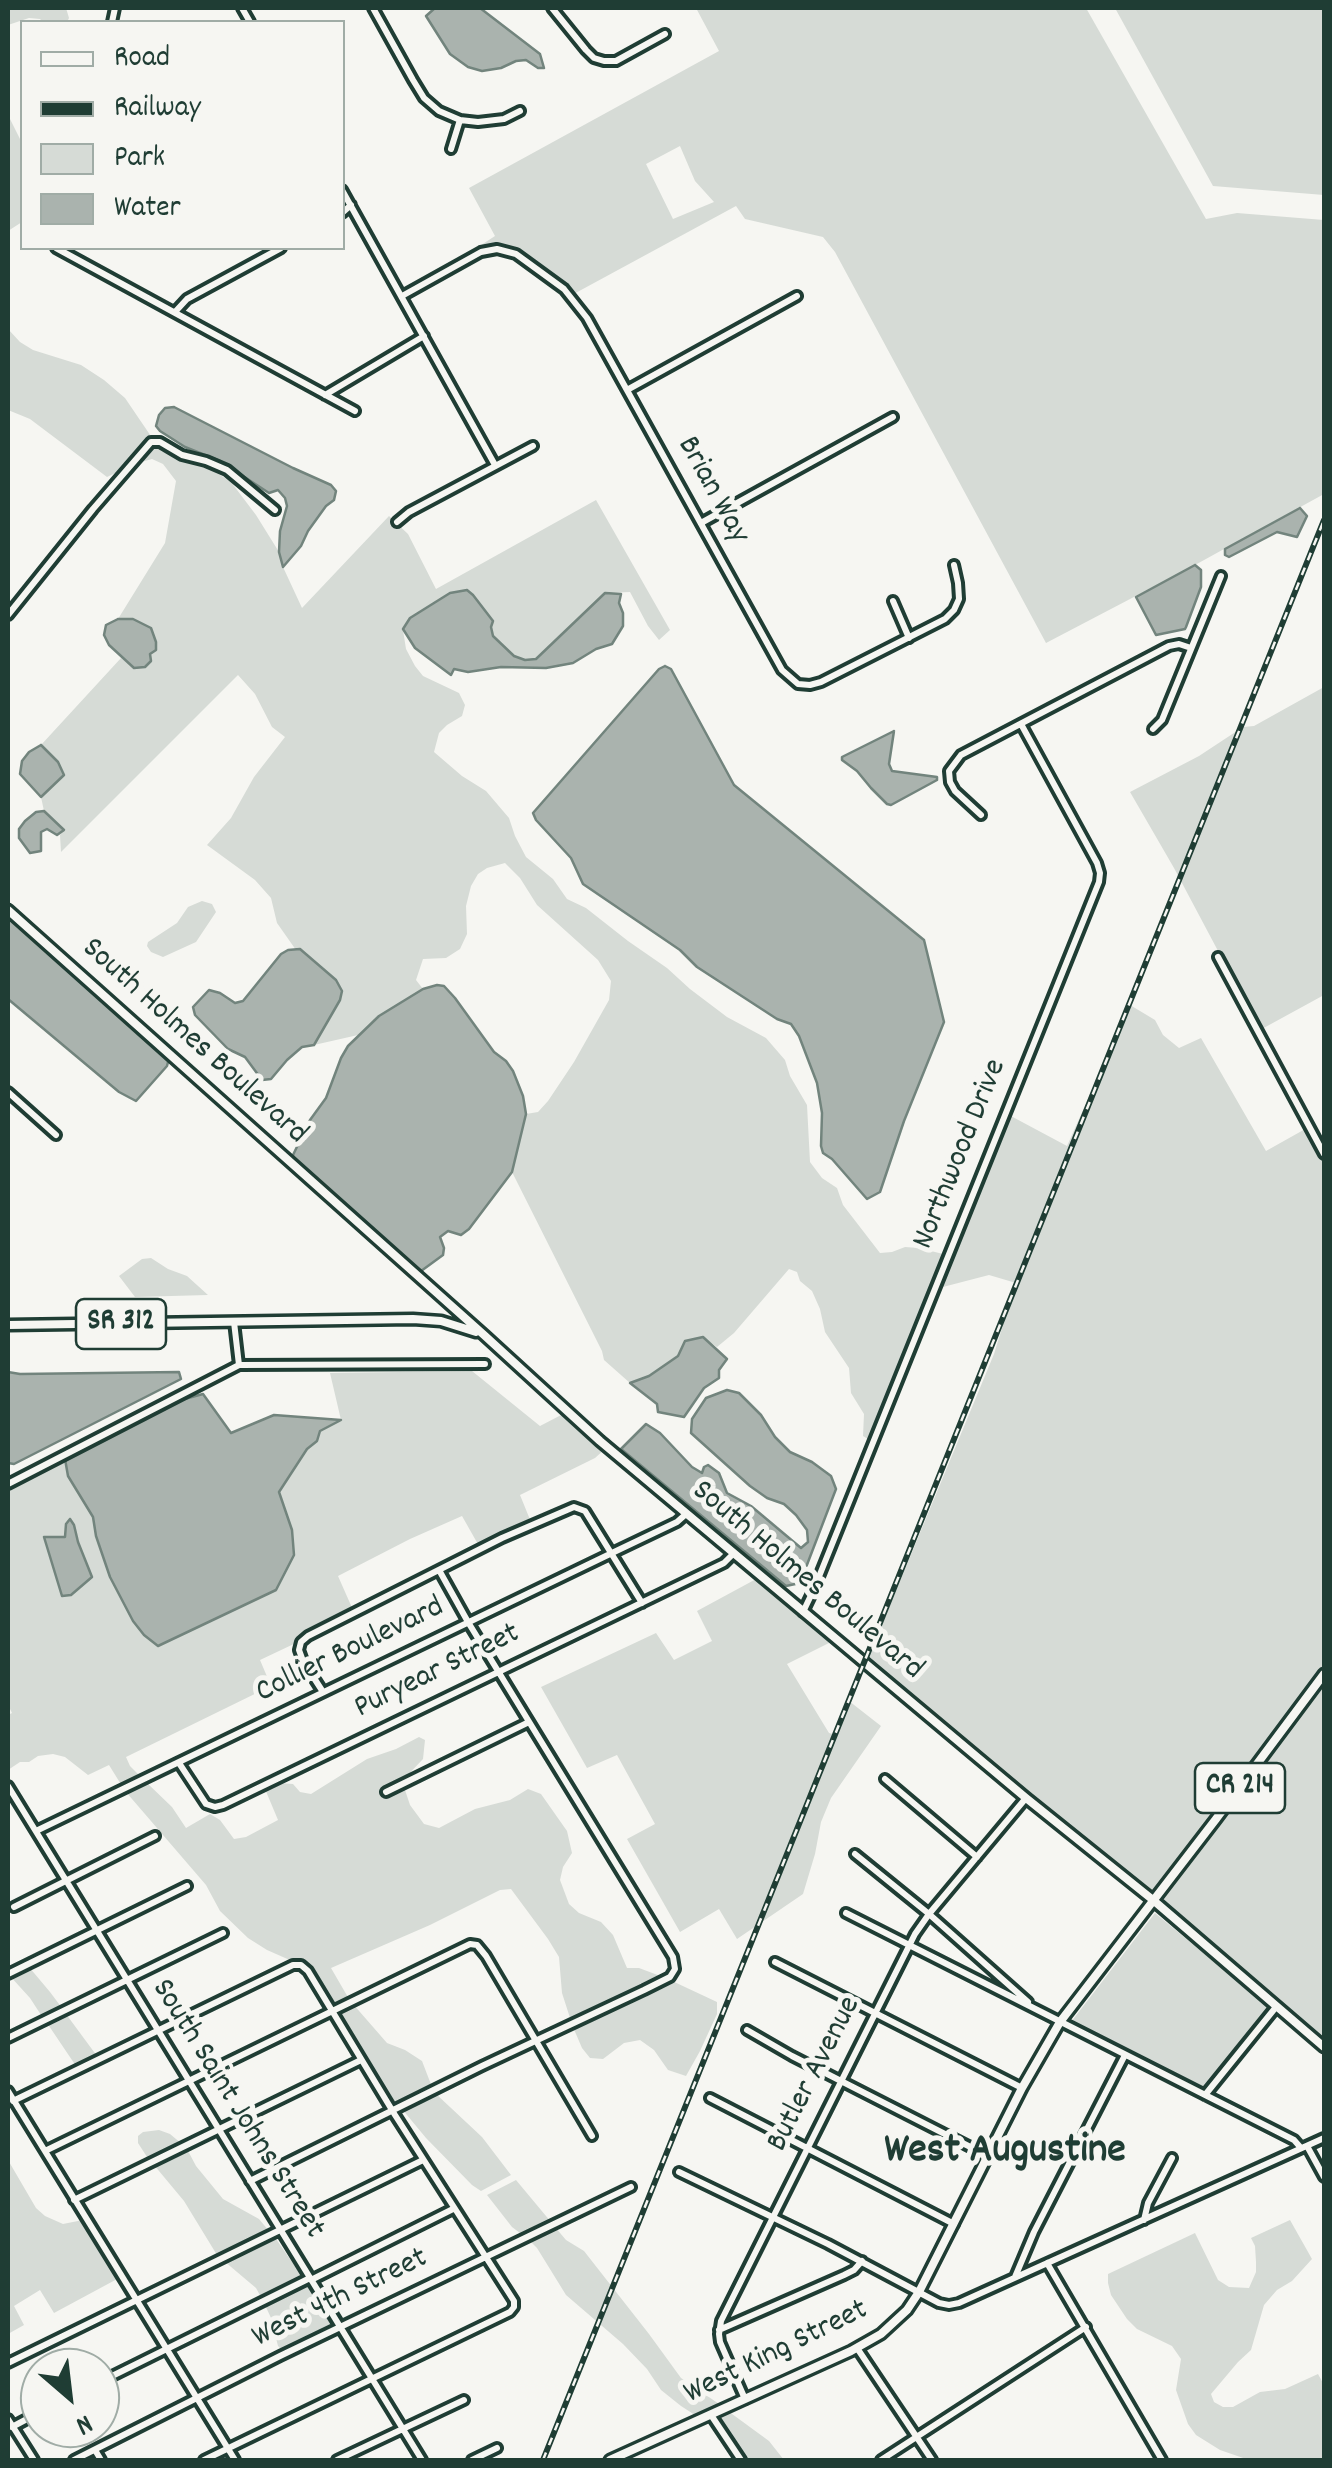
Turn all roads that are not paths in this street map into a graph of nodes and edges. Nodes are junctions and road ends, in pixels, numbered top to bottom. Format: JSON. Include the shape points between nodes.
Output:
{"nodes":[{"id":1,"x":373,"y":8,"type":"edge"},
{"id":2,"x":552,"y":8,"type":"edge"},
{"id":3,"x":665,"y":34,"type":"dead end"},
{"id":4,"x":520,"y":111,"type":"dead end"},
{"id":5,"x":460,"y":120,"type":"junction"},
{"id":6,"x":452,"y":149,"type":"dead end"},
{"id":7,"x":345,"y":195,"type":"edge"},
{"id":8,"x":351,"y":205,"type":"junction"},
{"id":9,"x":345,"y":210,"type":"edge"},
{"id":10,"x":60,"y":250,"type":"edge"},
{"id":11,"x":277,"y":250,"type":"edge"},
{"id":12,"x":402,"y":296,"type":"junction"},
{"id":13,"x":796,"y":296,"type":"dead end"},
{"id":14,"x":175,"y":312,"type":"junction"},
{"id":15,"x":424,"y":336,"type":"junction"},
{"id":16,"x":627,"y":390,"type":"junction"},
{"id":17,"x":325,"y":394,"type":"junction"},
{"id":18,"x":355,"y":411,"type":"dead end"},
{"id":19,"x":892,"y":417,"type":"dead end"},
{"id":20,"x":533,"y":446,"type":"dead end"},
{"id":21,"x":495,"y":465,"type":"junction"},
{"id":22,"x":275,"y":510,"type":"dead end"},
{"id":23,"x":397,"y":522,"type":"dead end"},
{"id":24,"x":700,"y":523,"type":"junction"},
{"id":25,"x":954,"y":565,"type":"dead end"},
{"id":26,"x":1220,"y":576,"type":"dead end"},
{"id":27,"x":893,"y":601,"type":"dead end"},
{"id":28,"x":8,"y":615,"type":"edge"},
{"id":29,"x":909,"y":638,"type":"junction"},
{"id":30,"x":1191,"y":648,"type":"junction"},
{"id":31,"x":1021,"y":724,"type":"junction"},
{"id":32,"x":1152,"y":730,"type":"dead end"},
{"id":33,"x":981,"y":815,"type":"dead end"},
{"id":34,"x":8,"y":910,"type":"edge"},
{"id":35,"x":1218,"y":957,"type":"dead end"},
{"id":36,"x":8,"y":1092,"type":"edge"},
{"id":37,"x":56,"y":1135,"type":"dead end"},
{"id":38,"x":1324,"y":1154,"type":"edge"},
{"id":39,"x":435,"y":1292,"type":"junction"},
{"id":40,"x":440,"y":1321,"type":"junction"},
{"id":41,"x":234,"y":1322,"type":"junction"},
{"id":42,"x":8,"y":1326,"type":"edge"},
{"id":43,"x":484,"y":1335,"type":"junction"},
{"id":44,"x":484,"y":1364,"type":"dead end"},
{"id":45,"x":239,"y":1365,"type":"junction"},
{"id":46,"x":8,"y":1484,"type":"edge"},
{"id":47,"x":686,"y":1514,"type":"junction"},
{"id":48,"x":612,"y":1553,"type":"junction"},
{"id":49,"x":734,"y":1554,"type":"junction"},
{"id":50,"x":439,"y":1570,"type":"junction"},
{"id":51,"x":642,"y":1602,"type":"junction"},
{"id":52,"x":803,"y":1612,"type":"junction"},
{"id":53,"x":468,"y":1622,"type":"junction"},
{"id":54,"x":499,"y":1672,"type":"junction"},
{"id":55,"x":1324,"y":1674,"type":"edge"},
{"id":56,"x":323,"y":1692,"type":"junction"},
{"id":57,"x":529,"y":1722,"type":"junction"},
{"id":58,"x":178,"y":1763,"type":"junction"},
{"id":59,"x":885,"y":1779,"type":"dead end"},
{"id":60,"x":8,"y":1786,"type":"edge"},
{"id":61,"x":386,"y":1792,"type":"dead end"},
{"id":62,"x":1026,"y":1798,"type":"junction"},
{"id":63,"x":35,"y":1831,"type":"junction"},
{"id":64,"x":156,"y":1836,"type":"dead end"},
{"id":65,"x":855,"y":1854,"type":"dead end"},
{"id":66,"x":978,"y":1857,"type":"junction"},
{"id":67,"x":66,"y":1881,"type":"junction"},
{"id":68,"x":187,"y":1886,"type":"dead end"},
{"id":69,"x":1153,"y":1900,"type":"junction"},
{"id":70,"x":14,"y":1907,"type":"dead end"},
{"id":71,"x":846,"y":1913,"type":"dead end"},
{"id":72,"x":929,"y":1914,"type":"junction"},
{"id":73,"x":96,"y":1931,"type":"junction"},
{"id":74,"x":223,"y":1933,"type":"dead end"},
{"id":75,"x":909,"y":1946,"type":"junction"},
{"id":76,"x":775,"y":1962,"type":"dead end"},
{"id":77,"x":8,"y":1974,"type":"edge"},
{"id":78,"x":127,"y":1981,"type":"junction"},
{"id":79,"x":1276,"y":2007,"type":"junction"},
{"id":80,"x":1035,"y":2009,"type":"junction"},
{"id":81,"x":332,"y":2011,"type":"junction"},
{"id":82,"x":876,"y":2013,"type":"junction"},
{"id":83,"x":1060,"y":2022,"type":"junction"},
{"id":84,"x":748,"y":2030,"type":"dead end"},
{"id":85,"x":157,"y":2031,"type":"junction"},
{"id":86,"x":8,"y":2038,"type":"edge"},
{"id":87,"x":536,"y":2041,"type":"junction"},
{"id":88,"x":1324,"y":2046,"type":"edge"},
{"id":89,"x":1126,"y":2055,"type":"junction"},
{"id":90,"x":362,"y":2060,"type":"junction"},
{"id":91,"x":842,"y":2080,"type":"junction"},
{"id":92,"x":188,"y":2081,"type":"junction"},
{"id":93,"x":1022,"y":2088,"type":"junction"},
{"id":94,"x":8,"y":2091,"type":"edge"},
{"id":95,"x":1206,"y":2095,"type":"junction"},
{"id":96,"x":710,"y":2098,"type":"dead end"},
{"id":97,"x":13,"y":2100,"type":"junction"},
{"id":98,"x":392,"y":2110,"type":"junction"},
{"id":99,"x":218,"y":2130,"type":"junction"},
{"id":100,"x":592,"y":2136,"type":"dead end"},
{"id":101,"x":1324,"y":2138,"type":"edge"},
{"id":102,"x":1304,"y":2147,"type":"junction"},
{"id":103,"x":806,"y":2149,"type":"junction"},
{"id":104,"x":45,"y":2151,"type":"junction"},
{"id":105,"x":988,"y":2156,"type":"junction"},
{"id":106,"x":1172,"y":2158,"type":"dead end"},
{"id":107,"x":423,"y":2160,"type":"junction"},
{"id":108,"x":679,"y":2172,"type":"dead end"},
{"id":109,"x":1324,"y":2177,"type":"edge"},
{"id":110,"x":250,"y":2180,"type":"junction"},
{"id":111,"x":631,"y":2187,"type":"dead end"},
{"id":112,"x":74,"y":2200,"type":"junction"},
{"id":113,"x":454,"y":2208,"type":"junction"},
{"id":114,"x":772,"y":2218,"type":"junction"},
{"id":115,"x":1144,"y":2220,"type":"junction"},
{"id":116,"x":954,"y":2224,"type":"junction"},
{"id":117,"x":280,"y":2230,"type":"junction"},
{"id":118,"x":485,"y":2258,"type":"junction"},
{"id":119,"x":862,"y":2261,"type":"junction"},
{"id":120,"x":1048,"y":2263,"type":"junction"},
{"id":121,"x":1016,"y":2277,"type":"junction"},
{"id":122,"x":311,"y":2279,"type":"junction"},
{"id":123,"x":919,"y":2292,"type":"junction"},
{"id":124,"x":136,"y":2300,"type":"junction"},
{"id":125,"x":1086,"y":2327,"type":"junction"},
{"id":126,"x":341,"y":2328,"type":"junction"},
{"id":127,"x":719,"y":2330,"type":"junction"},
{"id":128,"x":857,"y":2348,"type":"junction"},
{"id":129,"x":167,"y":2350,"type":"junction"},
{"id":130,"x":8,"y":2363,"type":"edge"},
{"id":131,"x":120,"y":2372,"type":"edge"},
{"id":132,"x":373,"y":2378,"type":"junction"},
{"id":133,"x":198,"y":2399,"type":"junction"},
{"id":134,"x":464,"y":2400,"type":"dead end"},
{"id":135,"x":745,"y":2400,"type":"junction"},
{"id":136,"x":711,"y":2414,"type":"junction"},
{"id":137,"x":10,"y":2423,"type":"edge"},
{"id":138,"x":402,"y":2428,"type":"junction"},
{"id":139,"x":916,"y":2437,"type":"junction"},
{"id":140,"x":228,"y":2448,"type":"junction"},
{"id":141,"x":497,"y":2448,"type":"dead end"},
{"id":142,"x":95,"y":2450,"type":"junction"},
{"id":143,"x":34,"y":2460,"type":"edge"},
{"id":144,"x":74,"y":2460,"type":"edge"},
{"id":145,"x":101,"y":2460,"type":"edge"},
{"id":146,"x":204,"y":2460,"type":"edge"},
{"id":147,"x":235,"y":2460,"type":"edge"},
{"id":148,"x":337,"y":2460,"type":"edge"},
{"id":149,"x":422,"y":2460,"type":"edge"},
{"id":150,"x":472,"y":2460,"type":"edge"},
{"id":151,"x":610,"y":2460,"type":"edge"},
{"id":152,"x":741,"y":2460,"type":"edge"},
{"id":153,"x":881,"y":2460,"type":"edge"},
{"id":154,"x":932,"y":2460,"type":"edge"},
{"id":155,"x":1162,"y":2460,"type":"edge"}],
"edges":[{"from":1,"to":5,"type":"street","via":[[424,98]]},
{"from":2,"to":3,"type":"street","via":[[604,62]]},
{"from":4,"to":5,"type":"street","via":[[491,122]]},
{"from":5,"to":6,"type":"street"},
{"from":7,"to":8,"type":"street"},
{"from":8,"to":9,"type":"street"},
{"from":8,"to":12,"type":"street"},
{"from":10,"to":14,"type":"street"},
{"from":11,"to":14,"type":"street"},
{"from":12,"to":15,"type":"street"},
{"from":12,"to":16,"type":"street","name":"Brian Way","via":[[481,252],[509,251],[571,296]]},
{"from":13,"to":16,"type":"street"},
{"from":14,"to":17,"type":"street"},
{"from":15,"to":17,"type":"street"},
{"from":15,"to":21,"type":"street"},
{"from":16,"to":24,"type":"street","name":"Brian Way"},
{"from":17,"to":18,"type":"street"},
{"from":19,"to":24,"type":"street"},
{"from":20,"to":21,"type":"street"},
{"from":21,"to":23,"type":"street"},
{"from":22,"to":28,"type":"street","via":[[227,470],[151,442]]},
{"from":24,"to":29,"type":"street","name":"Brian Way","via":[[782,670],[798,684],[821,682]]},
{"from":25,"to":29,"type":"street","name":"Brian Way","via":[[954,610]]},
{"from":26,"to":30,"type":"street"},
{"from":27,"to":29,"type":"street"},
{"from":30,"to":31,"type":"street","via":[[1169,646]]},
{"from":30,"to":32,"type":"street"},
{"from":31,"to":33,"type":"street","via":[[960,754],[950,770],[954,791]]},
{"from":31,"to":52,"type":"street","name":"Northwood Drive","via":[[1097,863],[1099,882]]},
{"from":34,"to":39,"type":"main road","name":"South Holmes Boulevard"},
{"from":35,"to":38,"type":"street"},
{"from":36,"to":37,"type":"street"},
{"from":39,"to":40,"type":"main road"},
{"from":39,"to":43,"type":"main road","name":"South Holmes Boulevard"},
{"from":40,"to":41,"type":"main road","number":"SR 312"},
{"from":40,"to":43,"type":"main road","number":"SR 312"},
{"from":41,"to":42,"type":"main road","number":"SR 312"},
{"from":41,"to":45,"type":"street"},
{"from":43,"to":47,"type":"main road","name":"South Holmes Boulevard"},
{"from":44,"to":45,"type":"street"},
{"from":45,"to":46,"type":"street"},
{"from":47,"to":48,"type":"street","name":"Collier Boulevard"},
{"from":47,"to":49,"type":"main road","name":"South Holmes Boulevard"},
{"from":48,"to":50,"type":"street","via":[[578,1507]]},
{"from":48,"to":51,"type":"street"},
{"from":48,"to":53,"type":"street","name":"Collier Boulevard"},
{"from":49,"to":51,"type":"street","name":"Puryear Street"},
{"from":49,"to":52,"type":"main road","name":"South Holmes Boulevard"},
{"from":50,"to":53,"type":"street"},
{"from":50,"to":56,"type":"street","via":[[302,1642],[302,1661]]},
{"from":51,"to":54,"type":"street","name":"Puryear Street"},
{"from":52,"to":62,"type":"main road","name":"South Holmes Boulevard"},
{"from":53,"to":54,"type":"street"},
{"from":53,"to":56,"type":"street","name":"Collier Boulevard"},
{"from":54,"to":57,"type":"street"},
{"from":54,"to":58,"type":"street","name":"Puryear Street","via":[[223,1806],[206,1804]]},
{"from":55,"to":69,"type":"main road","number":"CR 214"},
{"from":56,"to":58,"type":"street","name":"Collier Boulevard"},
{"from":57,"to":61,"type":"street"},
{"from":57,"to":87,"type":"street","via":[[675,1966],[670,1977]]},
{"from":58,"to":63,"type":"street","name":"Collier Boulevard"},
{"from":59,"to":66,"type":"street"},
{"from":60,"to":63,"type":"street","name":"South Saint Johns Street"},
{"from":62,"to":66,"type":"street","name":"Butler Avenue"},
{"from":62,"to":69,"type":"main road","name":"South Holmes Boulevard"},
{"from":63,"to":67,"type":"street","name":"South Saint Johns Street"},
{"from":64,"to":67,"type":"street"},
{"from":65,"to":72,"type":"street"},
{"from":66,"to":72,"type":"street","name":"Butler Avenue"},
{"from":67,"to":70,"type":"street"},
{"from":67,"to":73,"type":"street","name":"South Saint Johns Street"},
{"from":68,"to":73,"type":"street"},
{"from":69,"to":79,"type":"main road","name":"South Holmes Boulevard"},
{"from":69,"to":83,"type":"main road","name":"West King Street"},
{"from":71,"to":75,"type":"street"},
{"from":72,"to":75,"type":"street","name":"Butler Avenue"},
{"from":72,"to":80,"type":"street"},
{"from":73,"to":77,"type":"street"},
{"from":73,"to":78,"type":"street","name":"South Saint Johns Street"},
{"from":74,"to":78,"type":"street"},
{"from":75,"to":80,"type":"street"},
{"from":75,"to":82,"type":"street","name":"Butler Avenue"},
{"from":76,"to":82,"type":"street"},
{"from":78,"to":85,"type":"street","name":"South Saint Johns Street"},
{"from":78,"to":86,"type":"street"},
{"from":79,"to":88,"type":"main road","name":"South Holmes Boulevard"},
{"from":79,"to":95,"type":"street"},
{"from":80,"to":83,"type":"street"},
{"from":81,"to":85,"type":"street","via":[[308,1971],[293,1964]]},
{"from":81,"to":87,"type":"street","via":[[470,1944],[486,1956]]},
{"from":81,"to":90,"type":"street"},
{"from":81,"to":92,"type":"street"},
{"from":82,"to":91,"type":"street","name":"Butler Avenue"},
{"from":82,"to":93,"type":"street"},
{"from":83,"to":89,"type":"street"},
{"from":83,"to":93,"type":"main road","name":"West King Street"},
{"from":84,"to":91,"type":"street"},
{"from":85,"to":92,"type":"street","name":"South Saint Johns Street"},
{"from":85,"to":97,"type":"street"},
{"from":87,"to":98,"type":"street"},
{"from":87,"to":100,"type":"street"},
{"from":89,"to":95,"type":"street"},
{"from":89,"to":121,"type":"street"},
{"from":90,"to":98,"type":"street"},
{"from":90,"to":99,"type":"street"},
{"from":91,"to":103,"type":"street","name":"Butler Avenue"},
{"from":91,"to":105,"type":"street"},
{"from":92,"to":99,"type":"street","name":"South Saint Johns Street"},
{"from":92,"to":104,"type":"street"},
{"from":93,"to":105,"type":"main road","name":"West King Street"},
{"from":94,"to":97,"type":"street"},
{"from":95,"to":102,"type":"street"},
{"from":96,"to":103,"type":"street"},
{"from":97,"to":104,"type":"street"},
{"from":98,"to":107,"type":"street"},
{"from":98,"to":110,"type":"street"},
{"from":99,"to":110,"type":"street","name":"South Saint Johns Street"},
{"from":99,"to":112,"type":"street"},
{"from":101,"to":102,"type":"street"},
{"from":102,"to":109,"type":"street"},
{"from":102,"to":115,"type":"street"},
{"from":103,"to":114,"type":"street","name":"Butler Avenue"},
{"from":103,"to":116,"type":"street"},
{"from":104,"to":112,"type":"street"},
{"from":105,"to":116,"type":"main road","name":"West King Street"},
{"from":106,"to":115,"type":"street"},
{"from":107,"to":113,"type":"street"},
{"from":107,"to":117,"type":"street"},
{"from":108,"to":114,"type":"street"},
{"from":110,"to":117,"type":"street","name":"South Saint Johns Street"},
{"from":111,"to":118,"type":"street","name":"West 4th Street"},
{"from":112,"to":124,"type":"street"},
{"from":113,"to":118,"type":"street"},
{"from":113,"to":122,"type":"street"},
{"from":114,"to":119,"type":"street"},
{"from":114,"to":127,"type":"street","name":"Butler Avenue"},
{"from":115,"to":120,"type":"street"},
{"from":116,"to":123,"type":"main road","name":"West King Street"},
{"from":117,"to":122,"type":"street","name":"South Saint Johns Street"},
{"from":117,"to":124,"type":"street"},
{"from":118,"to":126,"type":"street","name":"West 4th Street"},
{"from":118,"to":132,"type":"street","via":[[514,2301],[510,2312]]},
{"from":119,"to":123,"type":"street"},
{"from":119,"to":127,"type":"street","via":[[844,2276]]},
{"from":120,"to":121,"type":"street"},
{"from":120,"to":125,"type":"street"},
{"from":121,"to":123,"type":"street","via":[[954,2304]]},
{"from":122,"to":126,"type":"street","name":"South Saint Johns Street"},
{"from":122,"to":129,"type":"street"},
{"from":123,"to":128,"type":"main road","name":"West King Street","via":[[892,2325]]},
{"from":124,"to":129,"type":"street"},
{"from":124,"to":130,"type":"street"},
{"from":125,"to":139,"type":"street"},
{"from":125,"to":155,"type":"street"},
{"from":126,"to":132,"type":"street","name":"South Saint Johns Street"},
{"from":126,"to":133,"type":"street","name":"West 4th Street"},
{"from":127,"to":135,"type":"street"},
{"from":128,"to":135,"type":"main road","name":"West King Street"},
{"from":128,"to":139,"type":"street"},
{"from":129,"to":131,"type":"street"},
{"from":129,"to":133,"type":"street"},
{"from":132,"to":138,"type":"street","name":"South Saint Johns Street"},
{"from":132,"to":140,"type":"street"},
{"from":133,"to":140,"type":"street"},
{"from":133,"to":142,"type":"street","name":"West 4th Street"},
{"from":134,"to":138,"type":"street"},
{"from":135,"to":136,"type":"main road","name":"West King Street"},
{"from":136,"to":151,"type":"main road","name":"West King Street"},
{"from":136,"to":152,"type":"street"},
{"from":137,"to":143,"type":"street"},
{"from":138,"to":148,"type":"street"},
{"from":138,"to":149,"type":"street","name":"South Saint Johns Street"},
{"from":139,"to":153,"type":"street"},
{"from":139,"to":154,"type":"street"},
{"from":140,"to":146,"type":"street"},
{"from":140,"to":147,"type":"street"},
{"from":141,"to":150,"type":"street"},
{"from":142,"to":144,"type":"street","name":"West 4th Street"},
{"from":142,"to":145,"type":"street"}]}
